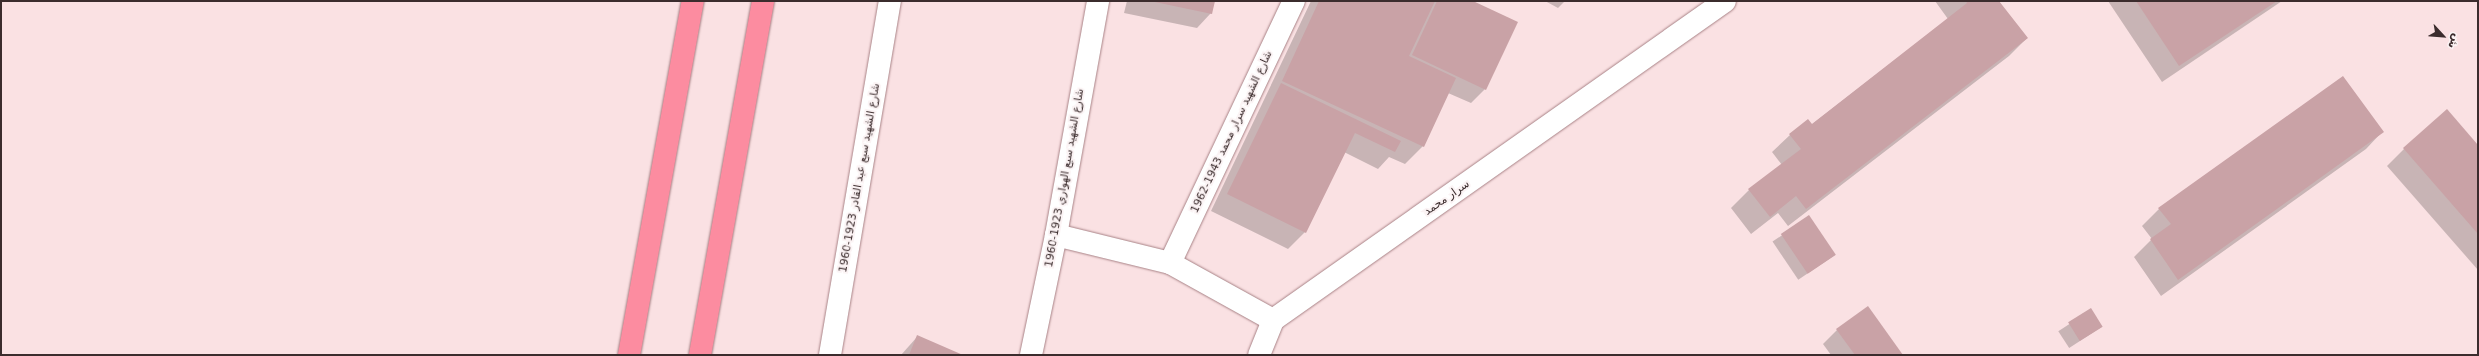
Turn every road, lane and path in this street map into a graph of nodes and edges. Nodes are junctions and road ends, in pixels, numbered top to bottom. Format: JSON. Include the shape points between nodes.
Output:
{"nodes":[{"id":1,"x":693,"y":1,"type":"edge"},
{"id":2,"x":763,"y":1,"type":"edge"},
{"id":3,"x":890,"y":1,"type":"edge"},
{"id":4,"x":1098,"y":1,"type":"edge"},
{"id":5,"x":1294,"y":1,"type":"edge"},
{"id":6,"x":1725,"y":1,"type":"edge"},
{"id":7,"x":1056,"y":235,"type":"junction"},
{"id":8,"x":1170,"y":263,"type":"junction"},
{"id":9,"x":1273,"y":320,"type":"junction"},
{"id":10,"x":629,"y":355,"type":"edge"},
{"id":11,"x":700,"y":355,"type":"edge"},
{"id":12,"x":830,"y":355,"type":"edge"},
{"id":13,"x":1031,"y":355,"type":"edge"},
{"id":14,"x":1259,"y":355,"type":"edge"}],
"edges":[{"from":1,"to":10,"type":"highway"},
{"from":2,"to":11,"type":"highway"},
{"from":3,"to":12,"type":"street","name":"شارع الشهيد سبع عبد القادر 1923-1960"},
{"from":4,"to":7,"type":"street","name":"شارع الشهيد سبع الهواري 1923-1960"},
{"from":5,"to":8,"type":"street","name":"شارع الشهيد سرار محمد 1943-1962"},
{"from":6,"to":9,"type":"street","name":"سرار محمد"},
{"from":7,"to":8,"type":"street"},
{"from":7,"to":13,"type":"street","name":"شارع الشهيد سبع الهواري 1923-1960"},
{"from":8,"to":9,"type":"street"},
{"from":9,"to":14,"type":"street"}]}
